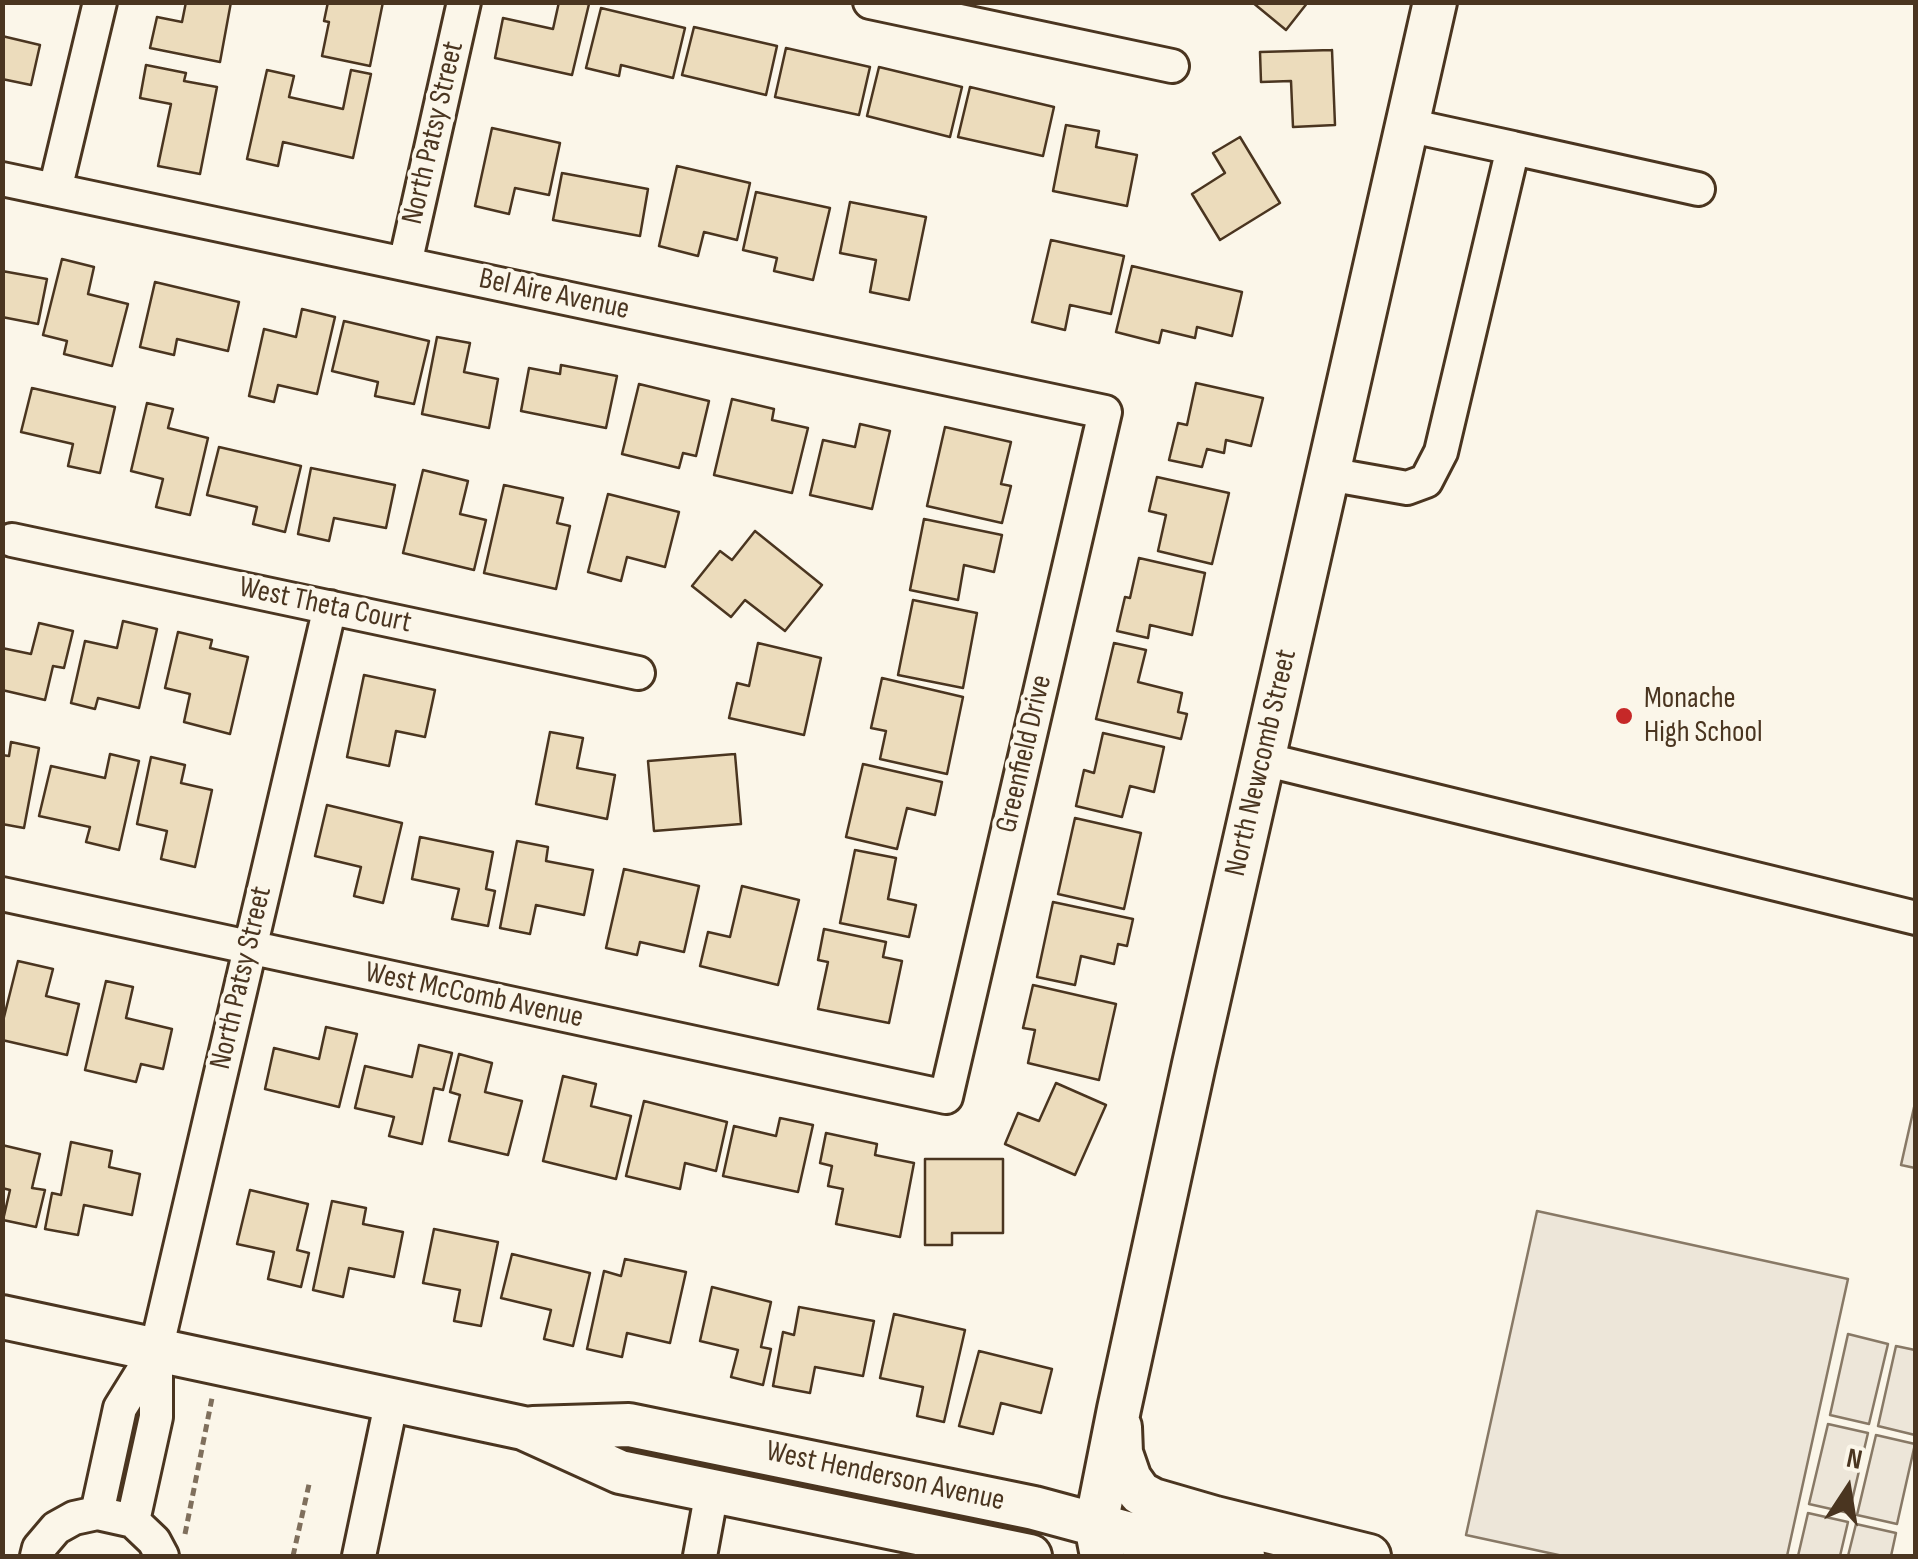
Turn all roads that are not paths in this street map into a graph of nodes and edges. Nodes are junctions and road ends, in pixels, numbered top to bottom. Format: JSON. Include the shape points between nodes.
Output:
{"nodes":[{"id":1,"x":100,"y":2,"type":"edge"},
{"id":2,"x":464,"y":2,"type":"edge"},
{"id":3,"x":870,"y":2,"type":"edge"},
{"id":4,"x":1435,"y":2,"type":"edge"},
{"id":5,"x":1172,"y":66,"type":"dead end"},
{"id":6,"x":1408,"y":126,"type":"junction"},
{"id":7,"x":1513,"y":148,"type":"junction"},
{"id":8,"x":2,"y":178,"type":"edge"},
{"id":9,"x":1698,"y":189,"type":"dead end"},
{"id":10,"x":55,"y":190,"type":"junction"},
{"id":11,"x":405,"y":264,"type":"junction"},
{"id":12,"x":1105,"y":412,"type":"joint"},
{"id":13,"x":1328,"y":474,"type":"junction"},
{"id":14,"x":12,"y":540,"type":"dead end"},
{"id":15,"x":330,"y":607,"type":"junction"},
{"id":16,"x":638,"y":672,"type":"dead end"},
{"id":17,"x":1263,"y":759,"type":"junction"},
{"id":18,"x":2,"y":894,"type":"edge"},
{"id":19,"x":1916,"y":918,"type":"edge"},
{"id":20,"x":249,"y":948,"type":"junction"},
{"id":21,"x":946,"y":1097,"type":"joint"},
{"id":22,"x":2,"y":1317,"type":"edge"},
{"id":23,"x":156,"y":1350,"type":"junction"},
{"id":24,"x":392,"y":1400,"type":"junction"},
{"id":25,"x":1118,"y":1409,"type":"junction"},
{"id":26,"x":522,"y":1428,"type":"junction"},
{"id":27,"x":712,"y":1491,"type":"junction"},
{"id":28,"x":97,"y":1512,"type":"junction"},
{"id":29,"x":134,"y":1521,"type":"junction"},
{"id":30,"x":1099,"y":1541,"type":"edge"},
{"id":31,"x":904,"y":1544,"type":"edge"},
{"id":32,"x":174,"y":1547,"type":"edge"},
{"id":33,"x":37,"y":1556,"type":"edge"},
{"id":34,"x":359,"y":1556,"type":"edge"},
{"id":35,"x":700,"y":1556,"type":"edge"},
{"id":36,"x":1030,"y":1556,"type":"edge"},
{"id":37,"x":1068,"y":1556,"type":"edge"},
{"id":38,"x":1243,"y":1556,"type":"edge"},
{"id":39,"x":1370,"y":1556,"type":"edge"}],
"edges":[{"from":1,"to":10,"type":"street"},
{"from":2,"to":11,"type":"street","name":"North Patsy Street"},
{"from":3,"to":5,"type":"street"},
{"from":4,"to":6,"type":"main road","name":"North Newcomb Street"},
{"from":6,"to":7,"type":"street"},
{"from":6,"to":13,"type":"main road","name":"North Newcomb Street"},
{"from":7,"to":9,"type":"street"},
{"from":7,"to":13,"type":"street","via":[[1441,452],[1426,481],[1408,488]]},
{"from":8,"to":10,"type":"street","name":"Bel Aire Avenue"},
{"from":10,"to":11,"type":"street","name":"Bel Aire Avenue"},
{"from":11,"to":12,"type":"street","name":"Bel Aire Avenue"},
{"from":12,"to":21,"type":"street","name":"Greenfield Drive"},
{"from":13,"to":17,"type":"main road","name":"North Newcomb Street"},
{"from":14,"to":15,"type":"street","name":"West Theta Court"},
{"from":15,"to":16,"type":"street","name":"West Theta Court"},
{"from":15,"to":20,"type":"street","name":"North Patsy Street"},
{"from":17,"to":19,"type":"street"},
{"from":17,"to":25,"type":"main road","name":"North Newcomb Street"},
{"from":18,"to":20,"type":"street","name":"West McComb Avenue"},
{"from":20,"to":21,"type":"street","name":"West McComb Avenue"},
{"from":20,"to":23,"type":"street","name":"North Patsy Street"},
{"from":22,"to":23,"type":"main road","name":"West Henderson Avenue"},
{"from":23,"to":24,"type":"main road","name":"West Henderson Avenue"},
{"from":23,"to":28,"type":"street","via":[[120,1408]]},
{"from":23,"to":29,"type":"street","via":[[156,1416]]},
{"from":24,"to":26,"type":"main road","name":"West Henderson Avenue"},
{"from":24,"to":34,"type":"street"},
{"from":25,"to":30,"type":"main road","name":"North Newcomb Street"},
{"from":25,"to":39,"type":"main road","via":[[1121,1453],[1140,1493]]},
{"from":26,"to":27,"type":"main road","name":"West Henderson Avenue","via":[[620,1472]]},
{"from":26,"to":30,"type":"main road","name":"West Henderson Avenue","via":[[629,1425],[1034,1508]]},
{"from":27,"to":31,"type":"main road","name":"West Henderson Avenue"},
{"from":27,"to":35,"type":"street"},
{"from":28,"to":29,"type":"street"},
{"from":28,"to":33,"type":"street","via":[[56,1528]]},
{"from":29,"to":32,"type":"street","via":[[154,1541]]},
{"from":30,"to":37,"type":"main road"},
{"from":30,"to":38,"type":"main road","name":"West Henderson Avenue","via":[[1145,1538]]},
{"from":31,"to":36,"type":"main road","name":"West Henderson Avenue"}]}
